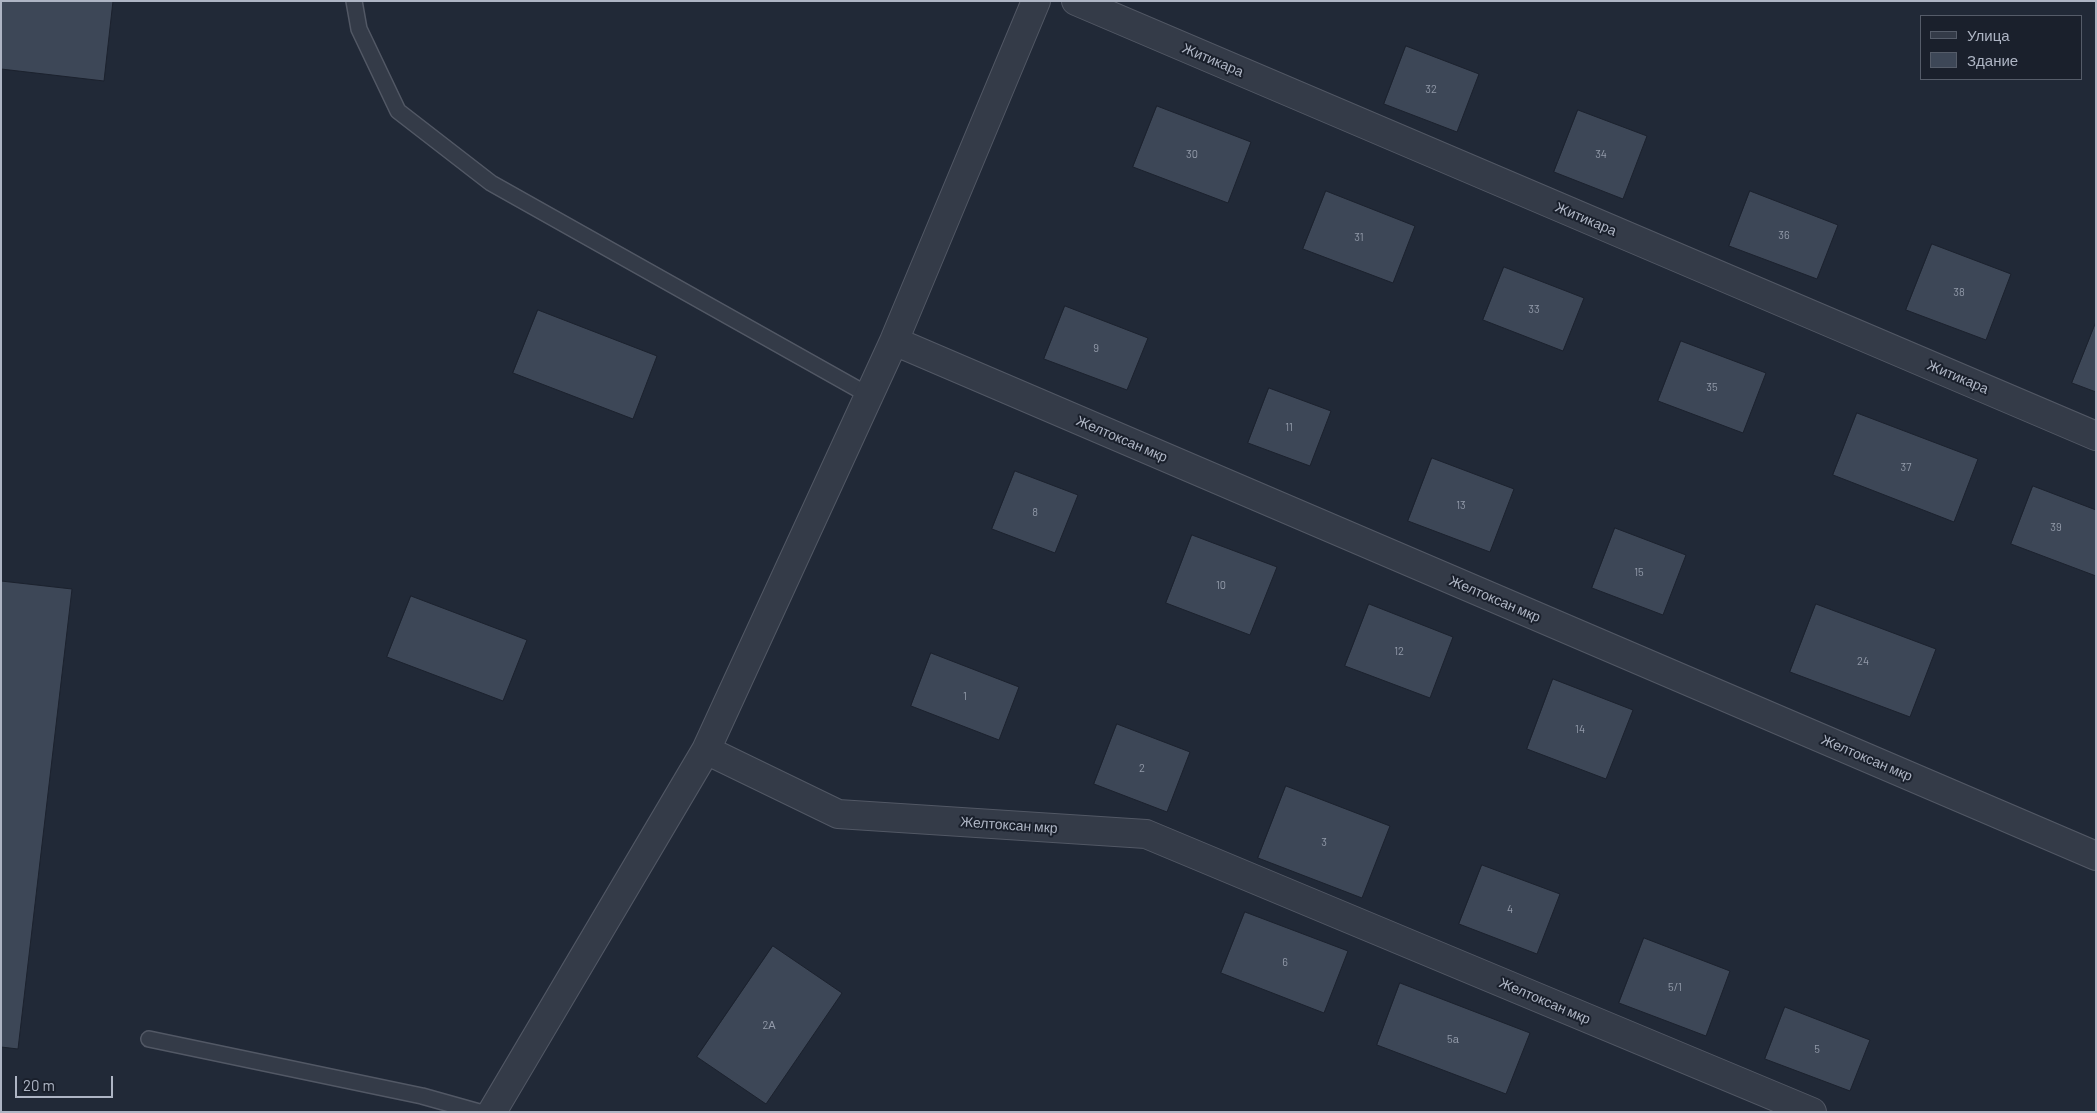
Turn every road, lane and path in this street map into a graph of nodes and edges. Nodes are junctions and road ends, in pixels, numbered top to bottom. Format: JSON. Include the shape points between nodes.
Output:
{"nodes":[{"id":1,"x":354,"y":1,"type":"edge"},
{"id":2,"x":1036,"y":1,"type":"edge"},
{"id":3,"x":1076,"y":1,"type":"edge"},
{"id":4,"x":1124,"y":11,"type":"edge"},
{"id":5,"x":894,"y":341,"type":"junction"},
{"id":6,"x":870,"y":396,"type":"junction"},
{"id":7,"x":2096,"y":436,"type":"edge"},
{"id":8,"x":706,"y":750,"type":"junction"},
{"id":9,"x":2096,"y":856,"type":"edge"},
{"id":10,"x":149,"y":1039,"type":"dead end"},
{"id":11,"x":479,"y":1112,"type":"edge"},
{"id":12,"x":492,"y":1112,"type":"edge"},
{"id":13,"x":1812,"y":1112,"type":"edge"}],
"edges":[{"from":1,"to":6,"type":"lane","via":[[359,29],[398,111],[476,171],[500,188]]},
{"from":2,"to":5,"type":"street"},
{"from":3,"to":4,"type":"street","name":"Житикара"},
{"from":4,"to":7,"type":"street","name":"Житикара"},
{"from":5,"to":6,"type":"street"},
{"from":5,"to":9,"type":"street","name":"Желтоксан мкр"},
{"from":6,"to":8,"type":"street"},
{"from":8,"to":12,"type":"street"},
{"from":8,"to":13,"type":"street","name":"Желтоксан мкр","via":[[838,814],[1146,834]]},
{"from":10,"to":11,"type":"lane","via":[[422,1096]]}]}
